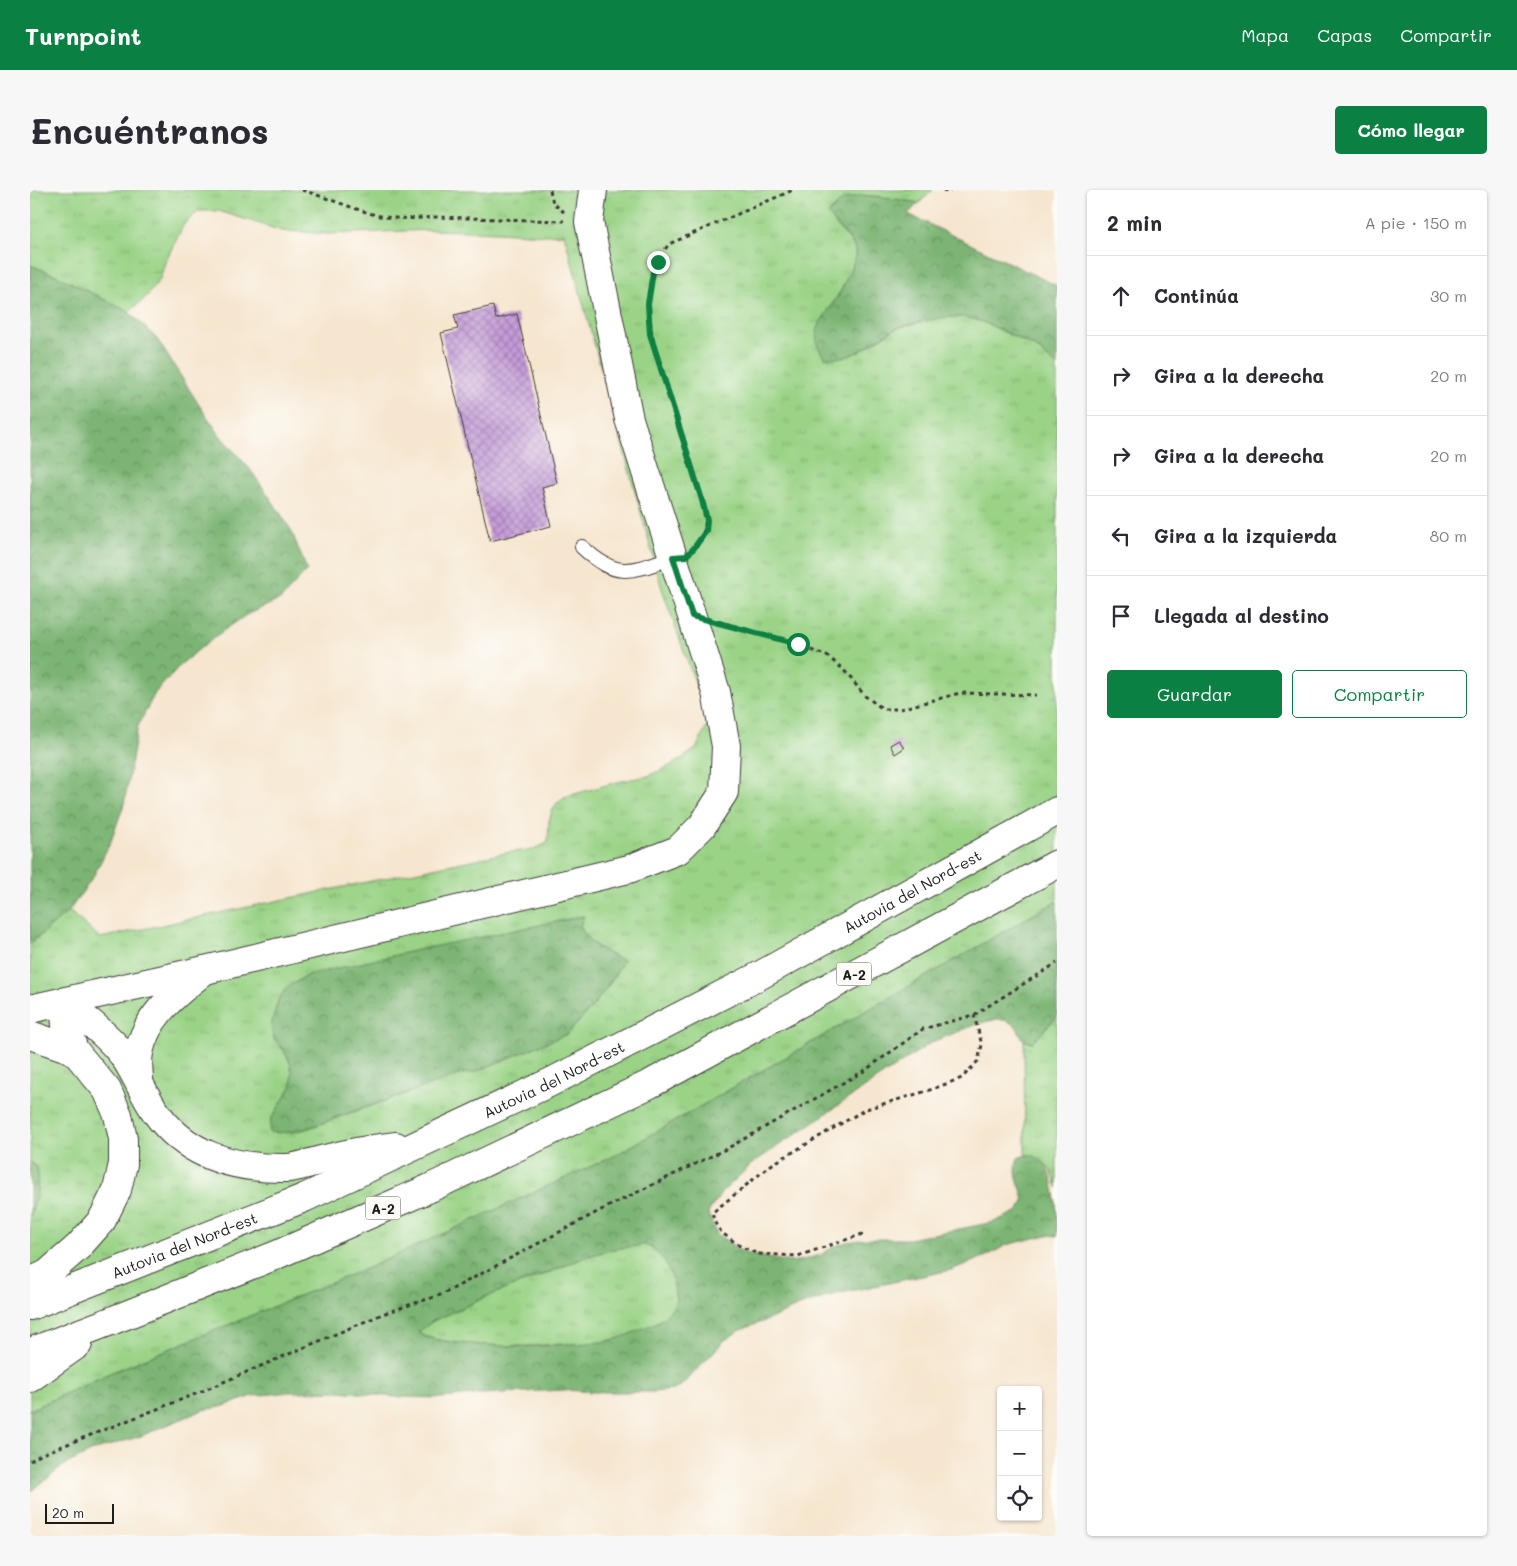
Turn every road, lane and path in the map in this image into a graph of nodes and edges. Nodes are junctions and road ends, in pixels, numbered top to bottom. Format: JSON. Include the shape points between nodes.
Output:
{"nodes":[{"id":1,"x":302,"y":190,"type":"edge"},
{"id":2,"x":550,"y":190,"type":"edge"},
{"id":3,"x":593,"y":190,"type":"edge"},
{"id":4,"x":794,"y":190,"type":"edge"},
{"id":5,"x":943,"y":190,"type":"edge"},
{"id":6,"x":951,"y":192,"type":"dead end"},
{"id":7,"x":583,"y":222,"type":"junction"},
{"id":8,"x":582,"y":547,"type":"dead end"},
{"id":9,"x":673,"y":557,"type":"junction"},
{"id":10,"x":692,"y":616,"type":"junction"},
{"id":11,"x":1036,"y":695,"type":"dead end"},
{"id":12,"x":1057,"y":811,"type":"edge"},
{"id":13,"x":1057,"y":864,"type":"edge"},
{"id":14,"x":1057,"y":963,"type":"edge"},
{"id":15,"x":205,"y":970,"type":"junction"},
{"id":16,"x":64,"y":1002,"type":"junction"},
{"id":17,"x":30,"y":1010,"type":"edge"},
{"id":18,"x":974,"y":1015,"type":"junction"},
{"id":19,"x":30,"y":1035,"type":"edge"},
{"id":20,"x":74,"y":1050,"type":"junction"},
{"id":21,"x":138,"y":1081,"type":"junction"},
{"id":22,"x":420,"y":1144,"type":"junction"},
{"id":23,"x":863,"y":1234,"type":"dead end"},
{"id":24,"x":30,"y":1282,"type":"edge"},
{"id":25,"x":30,"y":1306,"type":"edge"},
{"id":26,"x":111,"y":1322,"type":"junction"},
{"id":27,"x":30,"y":1352,"type":"edge"},
{"id":28,"x":30,"y":1378,"type":"edge"},
{"id":29,"x":30,"y":1461,"type":"edge"}],
"edges":[{"from":1,"to":7,"type":"path","via":[[371,214],[394,217]]},
{"from":2,"to":7,"type":"path","via":[[553,203]]},
{"from":3,"to":7,"type":"main road"},
{"from":4,"to":9,"type":"path","via":[[669,244],[653,272],[648,304],[650,334],[707,520],[706,531],[694,548],[686,556]]},
{"from":5,"to":6,"type":"path"},
{"from":7,"to":9,"type":"main road","via":[[629,419]]},
{"from":8,"to":9,"type":"lane","via":[[597,561],[615,569],[638,570]]},
{"from":9,"to":10,"type":"main road"},
{"from":10,"to":11,"type":"path","via":[[798,644],[827,656],[844,669],[865,696],[883,708],[900,709],[960,693]]},
{"from":10,"to":15,"type":"main road","via":[[716,692],[726,746],[724,792],[702,826],[678,850],[630,869]]},
{"from":12,"to":22,"type":"main road","name":"Autovia del Nord-est","via":[[749,982]]},
{"from":13,"to":26,"type":"main road","number":"A-2","via":[[650,1084],[430,1188]]},
{"from":14,"to":18,"type":"path"},
{"from":15,"to":16,"type":"main road"},
{"from":15,"to":21,"type":"main road","via":[[172,997],[151,1020],[139,1055]]},
{"from":16,"to":17,"type":"main road"},
{"from":16,"to":20,"type":"main road","via":[[66,1025]]},
{"from":16,"to":21,"type":"main road","via":[[105,1036]]},
{"from":18,"to":23,"type":"path","via":[[982,1045],[978,1061],[962,1078],[866,1109],[771,1165],[712,1213],[722,1233],[758,1254],[798,1256]]},
{"from":18,"to":29,"type":"path","via":[[922,1029],[864,1071],[728,1148],[603,1209],[443,1294],[385,1313],[193,1396]]},
{"from":19,"to":20,"type":"main road"},
{"from":20,"to":24,"type":"main road","via":[[107,1090],[118,1115],[123,1138],[123,1164],[117,1190],[102,1220],[47,1274]]},
{"from":21,"to":22,"type":"main road","via":[[168,1128],[190,1146],[218,1159],[248,1167],[291,1168],[367,1149]]},
{"from":22,"to":25,"type":"main road","name":"Autovia del Nord-est","via":[[304,1198]]},
{"from":26,"to":27,"type":"main road","number":"A-2"},
{"from":26,"to":28,"type":"main road"}]}
